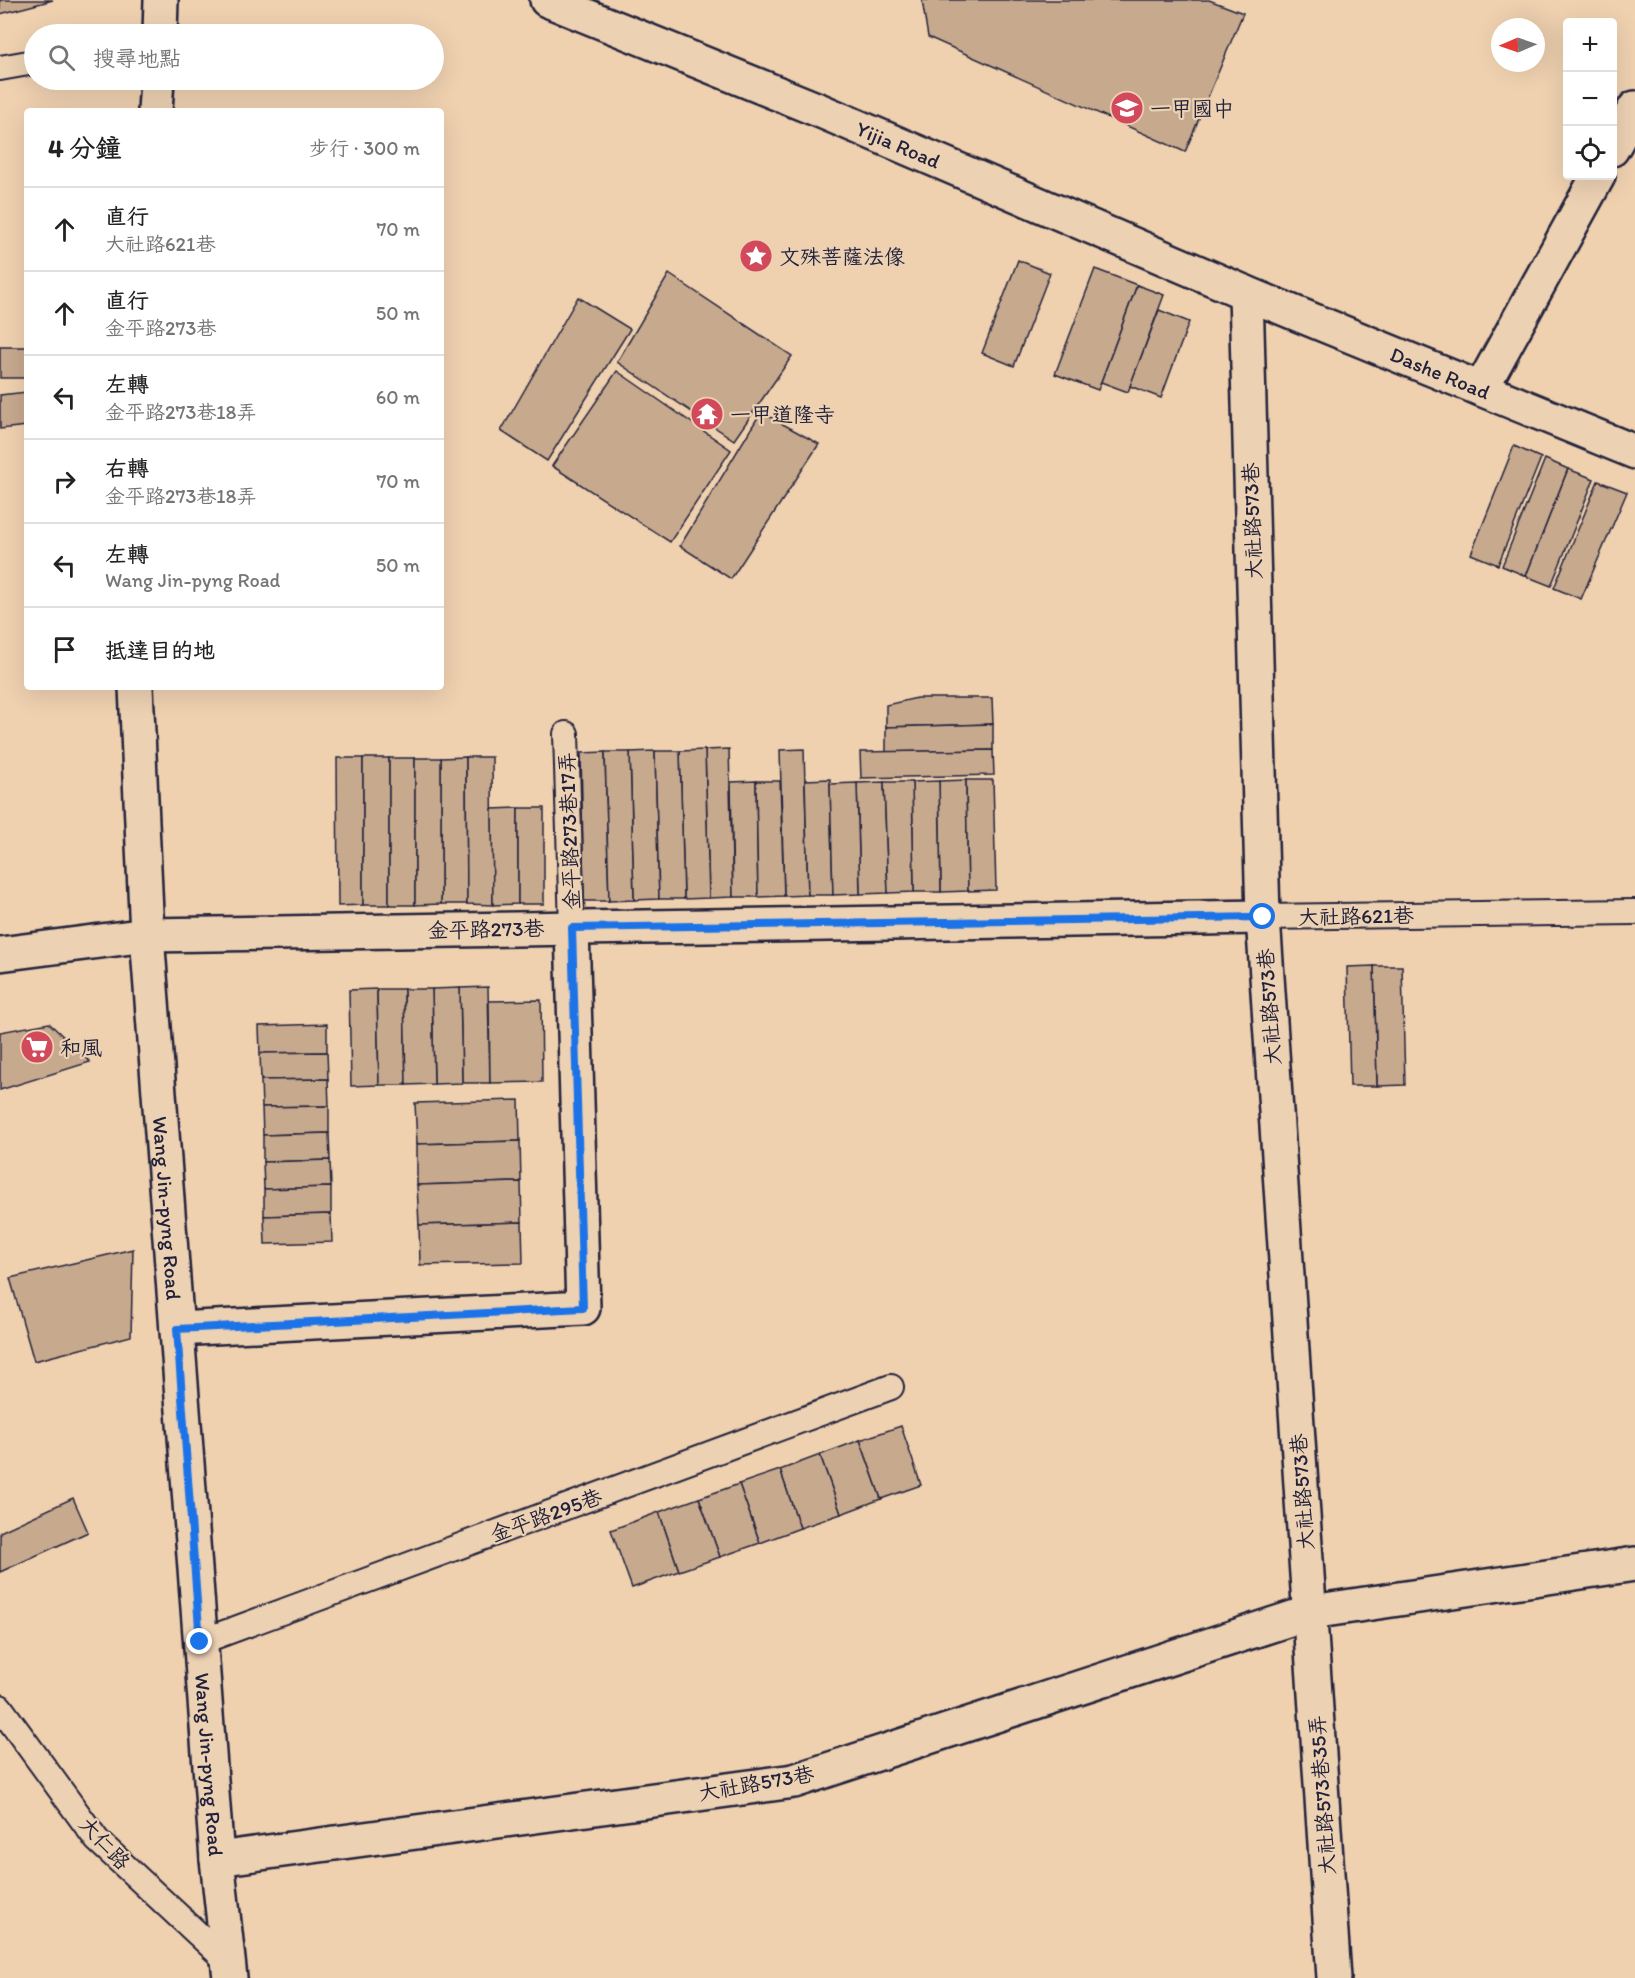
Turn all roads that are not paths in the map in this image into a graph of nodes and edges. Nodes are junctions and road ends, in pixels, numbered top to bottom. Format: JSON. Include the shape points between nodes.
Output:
{"nodes":[{"id":1,"x":161,"y":0,"type":"edge"},
{"id":2,"x":547,"y":0,"type":"edge"},
{"id":3,"x":160,"y":24,"type":"edge"},
{"id":4,"x":24,"y":64,"type":"edge"},
{"id":5,"x":0,"y":68,"type":"edge"},
{"id":6,"x":156,"y":90,"type":"edge"},
{"id":7,"x":155,"y":108,"type":"edge"},
{"id":8,"x":1635,"y":108,"type":"edge"},
{"id":9,"x":1617,"y":140,"type":"edge"},
{"id":10,"x":1596,"y":180,"type":"edge"},
{"id":11,"x":1246,"y":292,"type":"junction"},
{"id":12,"x":1481,"y":389,"type":"junction"},
{"id":13,"x":1635,"y":452,"type":"edge"},
{"id":14,"x":136,"y":690,"type":"edge"},
{"id":15,"x":566,"y":734,"type":"dead end"},
{"id":16,"x":1635,"y":912,"type":"edge"},
{"id":17,"x":1263,"y":917,"type":"junction"},
{"id":18,"x":861,"y":923,"type":"joint"},
{"id":19,"x":572,"y":928,"type":"junction"},
{"id":20,"x":147,"y":935,"type":"junction"},
{"id":21,"x":0,"y":954,"type":"edge"},
{"id":22,"x":177,"y":1329,"type":"junction"},
{"id":23,"x":891,"y":1388,"type":"dead end"},
{"id":24,"x":1635,"y":1564,"type":"edge"},
{"id":25,"x":1311,"y":1612,"type":"junction"},
{"id":26,"x":200,"y":1642,"type":"junction"},
{"id":27,"x":0,"y":1707,"type":"edge"},
{"id":28,"x":217,"y":1859,"type":"junction"},
{"id":29,"x":229,"y":1970,"type":"edge"},
{"id":30,"x":1334,"y":1978,"type":"edge"}],
"edges":[{"from":1,"to":3,"type":"street"},
{"from":2,"to":11,"type":"street","name":"Yijia Road","via":[[821,111]]},
{"from":4,"to":5,"type":"lane"},
{"from":6,"to":7,"type":"street"},
{"from":8,"to":9,"type":"street"},
{"from":10,"to":12,"type":"street"},
{"from":11,"to":12,"type":"street","name":"Dashe Road"},
{"from":11,"to":17,"type":"street","name":"大社路573巷"},
{"from":12,"to":13,"type":"street","name":"Dashe Road"},
{"from":14,"to":20,"type":"street","name":"Wang Jin-pyng Road"},
{"from":15,"to":19,"type":"lane","name":"金平路273巷17弄"},
{"from":16,"to":17,"type":"lane","name":"大社路621巷"},
{"from":17,"to":18,"type":"street","name":"大社路621巷"},
{"from":17,"to":25,"type":"street","name":"大社路573巷"},
{"from":18,"to":19,"type":"street","name":"金平路273巷"},
{"from":19,"to":20,"type":"street","name":"金平路273巷"},
{"from":19,"to":22,"type":"street","via":[[583,1308]]},
{"from":20,"to":21,"type":"street","name":"金平路273巷"},
{"from":20,"to":22,"type":"street","name":"Wang Jin-pyng Road"},
{"from":22,"to":26,"type":"street","name":"Wang Jin-pyng Road"},
{"from":23,"to":26,"type":"lane","name":"金平路295巷"},
{"from":24,"to":25,"type":"street","name":"大社路573巷"},
{"from":25,"to":28,"type":"street","name":"大社路573巷","via":[[794,1780]]},
{"from":25,"to":30,"type":"street","name":"大社路573巷35弄"},
{"from":26,"to":28,"type":"street","name":"Wang Jin-pyng Road"},
{"from":27,"to":29,"type":"lane","name":"大仁路","via":[[97,1840]]},
{"from":28,"to":29,"type":"street","name":"Wang Jin-pyng Road"}]}
